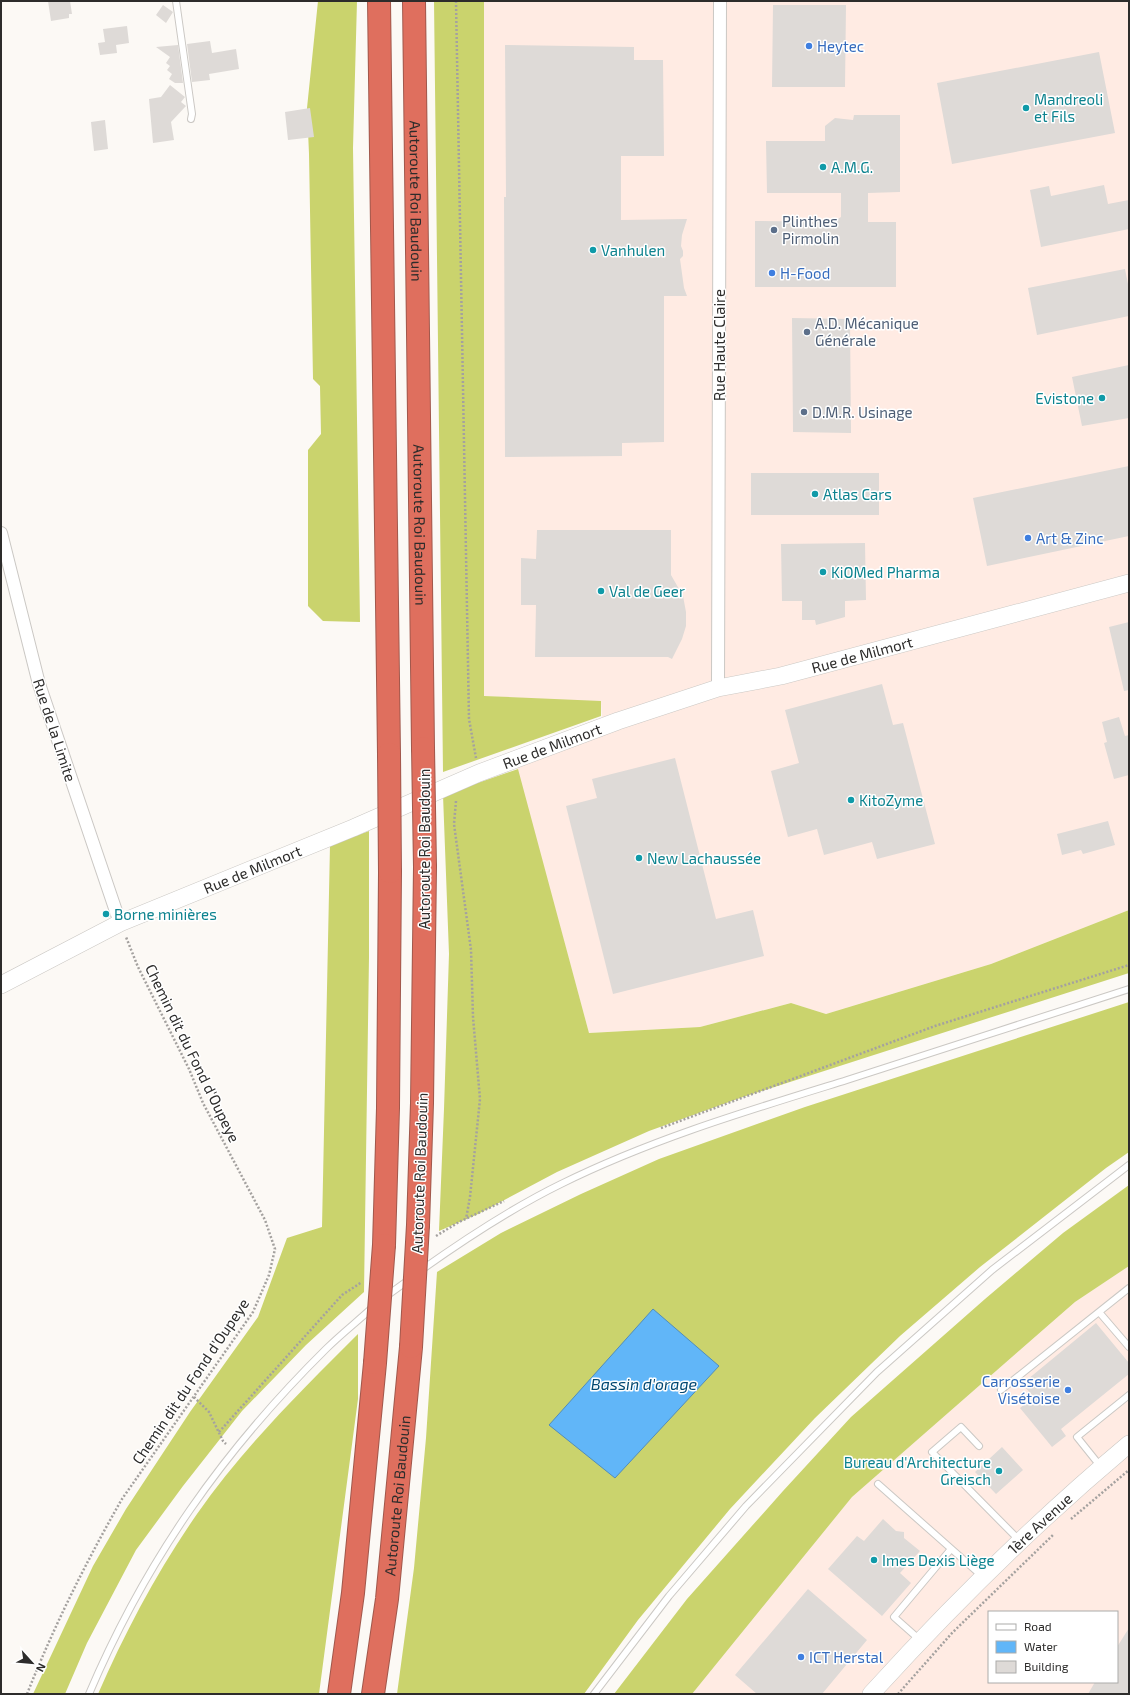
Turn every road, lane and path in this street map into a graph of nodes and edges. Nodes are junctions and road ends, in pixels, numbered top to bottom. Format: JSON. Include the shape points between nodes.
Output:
{"nodes":[{"id":1,"x":176,"y":1,"type":"edge"},
{"id":2,"x":379,"y":1,"type":"edge"},
{"id":3,"x":414,"y":1,"type":"edge"},
{"id":4,"x":456,"y":1,"type":"edge"},
{"id":5,"x":720,"y":1,"type":"edge"},
{"id":6,"x":191,"y":119,"type":"dead end"},
{"id":7,"x":1,"y":533,"type":"edge"},
{"id":8,"x":1129,"y":583,"type":"edge"},
{"id":9,"x":718,"y":688,"type":"junction"},
{"id":10,"x":479,"y":773,"type":"junction"},
{"id":11,"x":457,"y":782,"type":"junction"},
{"id":12,"x":120,"y":923,"type":"junction"},
{"id":13,"x":1,"y":985,"type":"edge"},
{"id":14,"x":1129,"y":989,"type":"edge"},
{"id":15,"x":1129,"y":1165,"type":"edge"},
{"id":16,"x":466,"y":1219,"type":"dead end"},
{"id":17,"x":1129,"y":1288,"type":"edge"},
{"id":18,"x":1099,"y":1312,"type":"junction"},
{"id":19,"x":1129,"y":1347,"type":"edge"},
{"id":20,"x":1001,"y":1390,"type":"dead end"},
{"id":21,"x":1129,"y":1395,"type":"edge"},
{"id":22,"x":194,"y":1397,"type":"junction"},
{"id":23,"x":1129,"y":1444,"type":"edge"},
{"id":24,"x":979,"y":1446,"type":"dead end"},
{"id":25,"x":234,"y":1450,"type":"junction"},
{"id":26,"x":1101,"y":1467,"type":"junction"},
{"id":27,"x":1129,"y":1470,"type":"edge"},
{"id":28,"x":878,"y":1484,"type":"dead end"},
{"id":29,"x":1070,"y":1519,"type":"dead end"},
{"id":30,"x":1058,"y":1530,"type":"dead end"},
{"id":31,"x":1019,"y":1540,"type":"junction"},
{"id":32,"x":951,"y":1549,"type":"junction"},
{"id":33,"x":982,"y":1576,"type":"junction"},
{"id":34,"x":920,"y":1640,"type":"junction"},
{"id":35,"x":27,"y":1694,"type":"edge"},
{"id":36,"x":89,"y":1694,"type":"edge"},
{"id":37,"x":339,"y":1694,"type":"edge"},
{"id":38,"x":374,"y":1694,"type":"edge"},
{"id":39,"x":594,"y":1694,"type":"edge"},
{"id":40,"x":871,"y":1694,"type":"edge"},
{"id":41,"x":898,"y":1694,"type":"edge"}],
"edges":[{"from":1,"to":6,"type":"lane"},
{"from":2,"to":37,"type":"highway","bridge":true,"via":[[390,872],[388,1108],[384,1245],[376,1363]]},
{"from":3,"to":38,"type":"highway","name":"Autoroute Roi Baudouin","bridge":true,"via":[[425,867],[422,1096],[411,1347],[387,1599]]},
{"from":4,"to":10,"type":"path","via":[[469,719]]},
{"from":5,"to":9,"type":"street","name":"Rue Haute Claire"},
{"from":7,"to":12,"type":"street","name":"Rue de la Limite","via":[[39,684]]},
{"from":8,"to":9,"type":"street","name":"Rue de Milmort","via":[[781,676]]},
{"from":9,"to":10,"type":"street","name":"Rue de Milmort","via":[[618,721]]},
{"from":10,"to":11,"type":"street","name":"Rue de Milmort"},
{"from":11,"to":12,"type":"street","name":"Rue de Milmort","via":[[353,828]]},
{"from":11,"to":16,"type":"path","via":[[454,824],[471,950],[473,1017],[480,1099]]},
{"from":12,"to":13,"type":"street","name":"Rue de Milmort"},
{"from":12,"to":22,"type":"path","name":"Chemin dit du Fond d'Oupeye","via":[[138,967],[189,1069],[203,1103],[265,1220],[275,1249],[270,1275],[253,1312]]},
{"from":14,"to":25,"type":"lane","via":[[708,1124],[632,1152],[561,1184],[502,1216],[385,1296],[326,1348],[268,1409]]},
{"from":15,"to":39,"type":"lane","via":[[992,1270],[876,1372],[746,1506],[669,1596]]},
{"from":17,"to":18,"type":"lane"},
{"from":18,"to":19,"type":"lane"},
{"from":18,"to":20,"type":"lane"},
{"from":21,"to":26,"type":"lane","via":[[1077,1437]]},
{"from":22,"to":25,"type":"path","via":[[209,1412],[223,1441]]},
{"from":22,"to":35,"type":"path","name":"Chemin dit du Fond d'Oupeye","via":[[122,1499],[69,1596]]},
{"from":23,"to":26,"type":"street","name":"1ère Avenue"},
{"from":24,"to":31,"type":"lane","via":[[961,1426],[932,1452]]},
{"from":25,"to":36,"type":"lane","via":[[184,1516],[154,1563],[123,1620]]},
{"from":26,"to":31,"type":"street","name":"1ère Avenue"},
{"from":27,"to":29,"type":"path"},
{"from":28,"to":32,"type":"lane"},
{"from":30,"to":41,"type":"path","via":[[952,1634]]},
{"from":31,"to":33,"type":"street","name":"1ère Avenue"},
{"from":32,"to":33,"type":"lane"},
{"from":32,"to":34,"type":"lane","via":[[894,1617]]},
{"from":33,"to":34,"type":"street","name":"1ère Avenue"},
{"from":34,"to":40,"type":"street","name":"1ère Avenue"}]}
